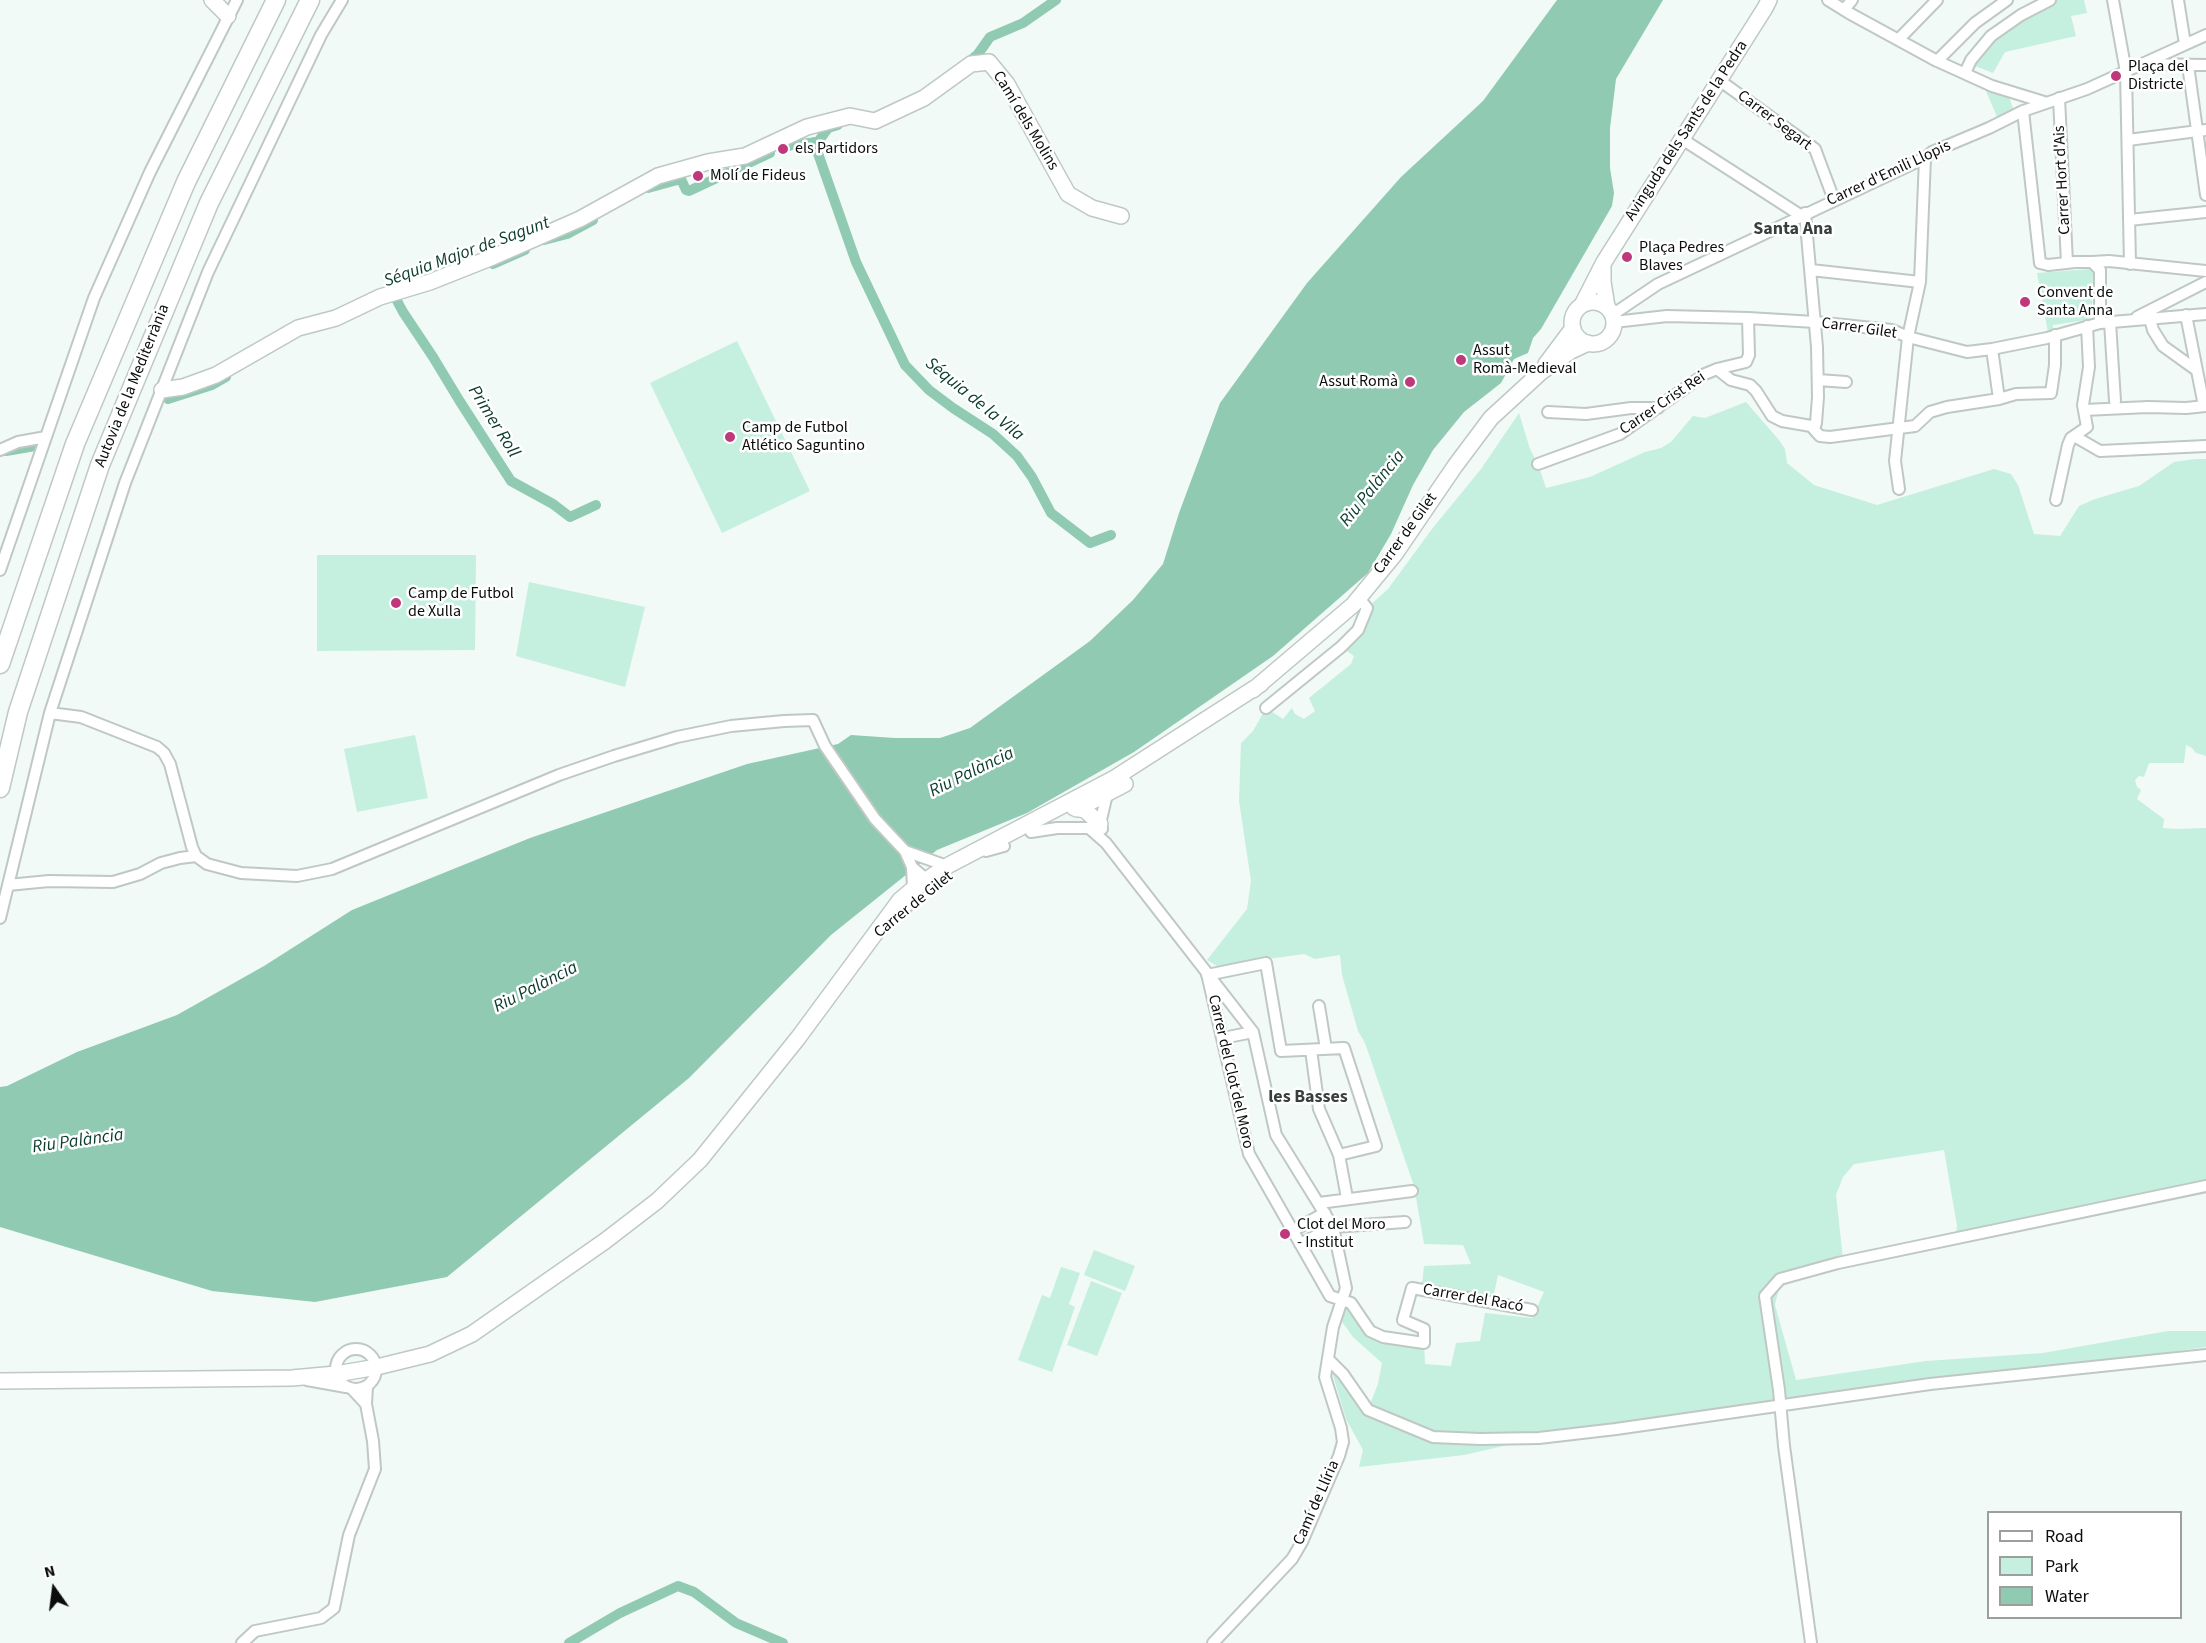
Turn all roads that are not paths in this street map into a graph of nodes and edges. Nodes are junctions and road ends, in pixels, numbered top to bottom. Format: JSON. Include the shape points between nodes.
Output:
{"nodes":[{"id":1,"x":212,"y":0,"type":"edge"},
{"id":2,"x":237,"y":0,"type":"edge"},
{"id":3,"x":276,"y":0,"type":"edge"},
{"id":4,"x":310,"y":0,"type":"edge"},
{"id":5,"x":342,"y":0,"type":"edge"},
{"id":6,"x":1769,"y":0,"type":"edge"},
{"id":7,"x":1828,"y":0,"type":"edge"},
{"id":8,"x":1852,"y":0,"type":"edge"},
{"id":9,"x":1937,"y":0,"type":"edge"},
{"id":10,"x":2009,"y":0,"type":"edge"},
{"id":11,"x":2050,"y":0,"type":"edge"},
{"id":12,"x":2113,"y":0,"type":"edge"},
{"id":13,"x":2178,"y":0,"type":"edge"},
{"id":14,"x":1844,"y":10,"type":"junction"},
{"id":15,"x":2021,"y":15,"type":"junction"},
{"id":16,"x":228,"y":16,"type":"junction"},
{"id":17,"x":2206,"y":36,"type":"edge"},
{"id":18,"x":1898,"y":40,"type":"junction"},
{"id":19,"x":2185,"y":44,"type":"junction"},
{"id":20,"x":1937,"y":61,"type":"junction"},
{"id":21,"x":2140,"y":64,"type":"junction"},
{"id":22,"x":2188,"y":65,"type":"junction"},
{"id":23,"x":2206,"y":65,"type":"edge"},
{"id":24,"x":2126,"y":72,"type":"junction"},
{"id":25,"x":1965,"y":73,"type":"junction"},
{"id":26,"x":1719,"y":80,"type":"junction"},
{"id":27,"x":2059,"y":98,"type":"junction"},
{"id":28,"x":2044,"y":102,"type":"junction"},
{"id":29,"x":2023,"y":111,"type":"junction"},
{"id":30,"x":2201,"y":131,"type":"edge"},
{"id":31,"x":1682,"y":139,"type":"junction"},
{"id":32,"x":2128,"y":140,"type":"junction"},
{"id":33,"x":1925,"y":158,"type":"junction"},
{"id":34,"x":2206,"y":195,"type":"edge"},
{"id":35,"x":1834,"y":201,"type":"junction"},
{"id":36,"x":2206,"y":212,"type":"edge"},
{"id":37,"x":1803,"y":214,"type":"junction"},
{"id":38,"x":1121,"y":216,"type":"dead end"},
{"id":39,"x":2129,"y":220,"type":"junction"},
{"id":40,"x":1604,"y":262,"type":"junction"},
{"id":41,"x":2092,"y":262,"type":"junction"},
{"id":42,"x":2067,"y":263,"type":"junction"},
{"id":43,"x":2130,"y":264,"type":"junction"},
{"id":44,"x":1811,"y":270,"type":"junction"},
{"id":45,"x":2206,"y":271,"type":"edge"},
{"id":46,"x":1920,"y":282,"type":"junction"},
{"id":47,"x":2206,"y":282,"type":"edge"},
{"id":48,"x":1582,"y":305,"type":"junction"},
{"id":49,"x":2206,"y":314,"type":"edge"},
{"id":50,"x":1611,"y":315,"type":"junction"},
{"id":51,"x":2186,"y":315,"type":"junction"},
{"id":52,"x":1748,"y":318,"type":"junction"},
{"id":53,"x":2133,"y":319,"type":"junction"},
{"id":54,"x":2150,"y":319,"type":"junction"},
{"id":55,"x":1815,"y":322,"type":"junction"},
{"id":56,"x":2105,"y":323,"type":"junction"},
{"id":57,"x":2087,"y":326,"type":"junction"},
{"id":58,"x":1572,"y":328,"type":"junction"},
{"id":59,"x":2055,"y":334,"type":"junction"},
{"id":60,"x":1908,"y":337,"type":"junction"},
{"id":61,"x":1588,"y":343,"type":"junction"},
{"id":62,"x":1992,"y":349,"type":"junction"},
{"id":63,"x":1717,"y":369,"type":"junction"},
{"id":64,"x":2195,"y":369,"type":"junction"},
{"id":65,"x":1540,"y":373,"type":"junction"},
{"id":66,"x":1818,"y":380,"type":"junction"},
{"id":67,"x":1846,"y":382,"type":"dead end"},
{"id":68,"x":162,"y":390,"type":"junction"},
{"id":69,"x":1999,"y":399,"type":"junction"},
{"id":70,"x":2115,"y":401,"type":"dead end"},
{"id":71,"x":2205,"y":406,"type":"edge"},
{"id":72,"x":1658,"y":408,"type":"junction"},
{"id":73,"x":2084,"y":410,"type":"junction"},
{"id":74,"x":1548,"y":412,"type":"dead end"},
{"id":75,"x":1814,"y":429,"type":"junction"},
{"id":76,"x":1898,"y":429,"type":"junction"},
{"id":77,"x":2074,"y":436,"type":"junction"},
{"id":78,"x":46,"y":437,"type":"junction"},
{"id":79,"x":2206,"y":446,"type":"edge"},
{"id":80,"x":0,"y":450,"type":"edge"},
{"id":81,"x":1538,"y":464,"type":"dead end"},
{"id":82,"x":1899,"y":489,"type":"dead end"},
{"id":83,"x":2056,"y":500,"type":"dead end"},
{"id":84,"x":0,"y":570,"type":"edge"},
{"id":85,"x":1359,"y":598,"type":"junction"},
{"id":86,"x":0,"y":664,"type":"edge"},
{"id":87,"x":1266,"y":708,"type":"dead end"},
{"id":88,"x":50,"y":713,"type":"junction"},
{"id":89,"x":0,"y":788,"type":"edge"},
{"id":90,"x":1108,"y":788,"type":"junction"},
{"id":91,"x":1080,"y":808,"type":"junction"},
{"id":92,"x":1095,"y":826,"type":"junction"},
{"id":93,"x":1013,"y":831,"type":"junction"},
{"id":94,"x":1031,"y":832,"type":"junction"},
{"id":95,"x":1004,"y":846,"type":"junction"},
{"id":96,"x":905,"y":851,"type":"junction"},
{"id":97,"x":196,"y":856,"type":"junction"},
{"id":98,"x":923,"y":857,"type":"junction"},
{"id":99,"x":947,"y":866,"type":"junction"},
{"id":100,"x":912,"y":867,"type":"junction"},
{"id":101,"x":927,"y":879,"type":"junction"},
{"id":102,"x":8,"y":885,"type":"junction"},
{"id":103,"x":913,"y":889,"type":"junction"},
{"id":104,"x":905,"y":909,"type":"junction"},
{"id":105,"x":0,"y":918,"type":"edge"},
{"id":106,"x":872,"y":941,"type":"junction"},
{"id":107,"x":1208,"y":975,"type":"junction"},
{"id":108,"x":1319,"y":1006,"type":"dead end"},
{"id":109,"x":1253,"y":1032,"type":"junction"},
{"id":110,"x":1223,"y":1038,"type":"junction"},
{"id":111,"x":1326,"y":1049,"type":"junction"},
{"id":112,"x":1311,"y":1050,"type":"junction"},
{"id":113,"x":1339,"y":1155,"type":"junction"},
{"id":114,"x":2206,"y":1186,"type":"edge"},
{"id":115,"x":1412,"y":1191,"type":"dead end"},
{"id":116,"x":1347,"y":1198,"type":"junction"},
{"id":117,"x":1319,"y":1203,"type":"junction"},
{"id":118,"x":1325,"y":1213,"type":"junction"},
{"id":119,"x":1405,"y":1222,"type":"dead end"},
{"id":120,"x":1333,"y":1227,"type":"junction"},
{"id":121,"x":1292,"y":1231,"type":"junction"},
{"id":122,"x":1300,"y":1244,"type":"junction"},
{"id":123,"x":1342,"y":1301,"type":"junction"},
{"id":124,"x":1532,"y":1310,"type":"dead end"},
{"id":125,"x":1424,"y":1343,"type":"joint"},
{"id":126,"x":2206,"y":1355,"type":"edge"},
{"id":127,"x":1328,"y":1359,"type":"junction"},
{"id":128,"x":377,"y":1367,"type":"junction"},
{"id":129,"x":336,"y":1374,"type":"junction"},
{"id":130,"x":292,"y":1378,"type":"junction"},
{"id":131,"x":0,"y":1381,"type":"edge"},
{"id":132,"x":367,"y":1387,"type":"junction"},
{"id":133,"x":349,"y":1389,"type":"junction"},
{"id":134,"x":366,"y":1404,"type":"junction"},
{"id":135,"x":1780,"y":1405,"type":"junction"},
{"id":136,"x":242,"y":1643,"type":"edge"},
{"id":137,"x":1213,"y":1643,"type":"edge"},
{"id":138,"x":1811,"y":1643,"type":"edge"}],
"edges":[{"from":1,"to":16,"type":"main road"},
{"from":2,"to":16,"type":"street"},
{"from":3,"to":86,"type":"highway","name":"Autovia de la Mediterrània","via":[[186,182],[79,433]]},
{"from":4,"to":89,"type":"highway","name":"Autovia de la Mediterrània","via":[[209,203],[100,465],[18,712]]},
{"from":5,"to":68,"type":"street","via":[[321,35],[208,272]]},
{"from":6,"to":26,"type":"main road","name":"Avinguda dels Sants de la Pedra"},
{"from":7,"to":14,"type":"street"},
{"from":8,"to":14,"type":"street"},
{"from":9,"to":18,"type":"street"},
{"from":10,"to":15,"type":"street"},
{"from":10,"to":20,"type":"street","via":[[1975,23]]},
{"from":11,"to":15,"type":"street"},
{"from":12,"to":24,"type":"street"},
{"from":13,"to":19,"type":"street"},
{"from":14,"to":18,"type":"street"},
{"from":15,"to":25,"type":"street","via":[[1991,36]]},
{"from":16,"to":78,"type":"street","via":[[150,172],[94,298]]},
{"from":17,"to":19,"type":"street","name":"Carrer d'Emili Llopis"},
{"from":18,"to":20,"type":"street"},
{"from":19,"to":21,"type":"street","name":"Carrer d'Emili Llopis"},
{"from":20,"to":25,"type":"street"},
{"from":21,"to":22,"type":"street"},
{"from":21,"to":24,"type":"street","name":"Carrer d'Emili Llopis"},
{"from":22,"to":23,"type":"street"},
{"from":22,"to":30,"type":"street"},
{"from":24,"to":27,"type":"street","name":"Carrer d'Emili Llopis"},
{"from":24,"to":32,"type":"street"},
{"from":25,"to":28,"type":"street"},
{"from":26,"to":31,"type":"main road","name":"Avinguda dels Sants de la Pedra"},
{"from":26,"to":35,"type":"street","name":"Carrer Segart","via":[[1815,149]]},
{"from":27,"to":28,"type":"street","name":"Carrer d'Emili Llopis"},
{"from":27,"to":42,"type":"street","name":"Carrer Hort d'Ais"},
{"from":28,"to":29,"type":"street","name":"Carrer d'Emili Llopis"},
{"from":29,"to":33,"type":"street","name":"Carrer d'Emili Llopis"},
{"from":29,"to":42,"type":"street","via":[[2040,263]]},
{"from":30,"to":32,"type":"street"},
{"from":30,"to":34,"type":"street"},
{"from":31,"to":37,"type":"street"},
{"from":31,"to":40,"type":"main road","name":"Avinguda dels Sants de la Pedra"},
{"from":32,"to":39,"type":"street"},
{"from":33,"to":35,"type":"street","name":"Carrer d'Emili Llopis"},
{"from":33,"to":46,"type":"street"},
{"from":35,"to":37,"type":"street","name":"Carrer d'Emili Llopis"},
{"from":36,"to":39,"type":"street"},
{"from":37,"to":44,"type":"street"},
{"from":37,"to":50,"type":"street","name":"Carrer d'Emili Llopis","via":[[1658,284]]},
{"from":38,"to":68,"type":"main road","name":"Camí dels Molins","via":[[1092,208],[1068,194],[1006,84],[989,62],[972,64],[924,98],[875,122],[850,116],[807,127],[745,156],[658,176],[580,219],[493,257],[380,297],[336,318],[298,328],[216,375]]},
{"from":39,"to":43,"type":"street"},
{"from":40,"to":48,"type":"main road","name":"Avinguda dels Sants de la Pedra"},
{"from":40,"to":50,"type":"main road","via":[[1602,282]]},
{"from":41,"to":42,"type":"street"},
{"from":41,"to":43,"type":"street"},
{"from":41,"to":56,"type":"street","via":[[2100,270]]},
{"from":43,"to":45,"type":"street"},
{"from":44,"to":46,"type":"street"},
{"from":44,"to":55,"type":"street"},
{"from":46,"to":60,"type":"street"},
{"from":47,"to":53,"type":"street"},
{"from":48,"to":50,"type":"main road","via":[[1594,302]]},
{"from":48,"to":58,"type":"main road","via":[[1573,315]]},
{"from":49,"to":51,"type":"street"},
{"from":50,"to":52,"type":"street","name":"Carrer Gilet"},
{"from":50,"to":61,"type":"main road","via":[[1608,337],[1602,342]]},
{"from":51,"to":54,"type":"street"},
{"from":51,"to":64,"type":"street"},
{"from":52,"to":55,"type":"street","name":"Carrer Gilet"},
{"from":52,"to":63,"type":"street","name":"Carrer Crist Rei","via":[[1746,362]]},
{"from":53,"to":54,"type":"street"},
{"from":53,"to":56,"type":"street","name":"Carrer Gilet"},
{"from":54,"to":64,"type":"street","via":[[2163,346]]},
{"from":55,"to":60,"type":"street","name":"Carrer Gilet","via":[[1892,330]]},
{"from":55,"to":66,"type":"street"},
{"from":56,"to":57,"type":"street","name":"Carrer Gilet"},
{"from":56,"to":70,"type":"street"},
{"from":57,"to":59,"type":"street","name":"Carrer Gilet"},
{"from":57,"to":73,"type":"street","via":[[2089,366]]},
{"from":58,"to":61,"type":"main road"},
{"from":58,"to":65,"type":"main road","name":"Carrer de Gilet"},
{"from":59,"to":62,"type":"street","name":"Carrer Gilet"},
{"from":59,"to":69,"type":"street","via":[[2051,393],[2016,394]]},
{"from":60,"to":62,"type":"street","name":"Carrer Gilet","via":[[1967,352]]},
{"from":60,"to":76,"type":"street"},
{"from":61,"to":65,"type":"main road","name":"Carrer de Gilet"},
{"from":62,"to":69,"type":"street"},
{"from":63,"to":72,"type":"street","name":"Carrer Crist Rei"},
{"from":63,"to":75,"type":"street","via":[[1731,380],[1756,390],[1772,416]]},
{"from":64,"to":71,"type":"street"},
{"from":65,"to":85,"type":"main road","name":"Carrer de Gilet","via":[[1491,418],[1395,554]]},
{"from":66,"to":67,"type":"street"},
{"from":66,"to":75,"type":"street"},
{"from":68,"to":88,"type":"street","via":[[125,483]]},
{"from":69,"to":76,"type":"street","via":[[1929,412],[1915,426]]},
{"from":71,"to":73,"type":"street"},
{"from":72,"to":74,"type":"street","via":[[1586,414]]},
{"from":72,"to":81,"type":"street","name":"Carrer Crist Rei","via":[[1620,434]]},
{"from":73,"to":77,"type":"street","via":[[2087,427]]},
{"from":75,"to":76,"type":"street","via":[[1820,436],[1830,437]]},
{"from":76,"to":82,"type":"street","via":[[1895,461]]},
{"from":77,"to":79,"type":"street","via":[[2100,451]]},
{"from":77,"to":83,"type":"street","via":[[2068,445]]},
{"from":78,"to":80,"type":"street"},
{"from":78,"to":84,"type":"street"},
{"from":85,"to":87,"type":"street","via":[[1367,608],[1358,630]]},
{"from":85,"to":90,"type":"main road","name":"Carrer de Gilet","via":[[1261,684]]},
{"from":88,"to":97,"type":"street","via":[[81,717],[164,753]]},
{"from":88,"to":102,"type":"street"},
{"from":90,"to":91,"type":"main road","via":[[1088,798]]},
{"from":90,"to":92,"type":"street"},
{"from":90,"to":93,"type":"main road","name":"Carrer de Gilet"},
{"from":91,"to":92,"type":"main road"},
{"from":91,"to":93,"type":"main road","via":[[1069,808],[1031,827]]},
{"from":91,"to":94,"type":"main road","name":"Carrer de Gilet"},
{"from":92,"to":94,"type":"street"},
{"from":92,"to":107,"type":"street","name":"Carrer del Clot del Moro"},
{"from":93,"to":99,"type":"main road","name":"Carrer de Gilet"},
{"from":94,"to":95,"type":"main road","name":"Carrer de Gilet"},
{"from":95,"to":101,"type":"street","via":[[984,851]]},
{"from":95,"to":104,"type":"main road","name":"Carrer de Gilet","via":[[952,874]]},
{"from":96,"to":97,"type":"street","via":[[874,819],[825,746],[813,720],[794,720],[731,726],[614,756],[332,869],[297,876],[242,873],[207,864]]},
{"from":96,"to":98,"type":"street"},
{"from":96,"to":100,"type":"street"},
{"from":97,"to":102,"type":"street","via":[[161,863],[113,882]]},
{"from":98,"to":99,"type":"street"},
{"from":98,"to":101,"type":"street"},
{"from":99,"to":101,"type":"main road","name":"Carrer de Gilet"},
{"from":100,"to":101,"type":"street"},
{"from":100,"to":103,"type":"street"},
{"from":101,"to":103,"type":"main road","name":"Carrer de Gilet"},
{"from":101,"to":104,"type":"street","via":[[925,887]]},
{"from":102,"to":105,"type":"street"},
{"from":103,"to":106,"type":"main road","name":"Carrer de Gilet","via":[[900,900]]},
{"from":104,"to":106,"type":"main road","name":"Carrer de Gilet"},
{"from":106,"to":128,"type":"main road","via":[[700,1160],[657,1201],[472,1334],[429,1354]]},
{"from":107,"to":109,"type":"street","name":"Carrer del Clot del Moro"},
{"from":107,"to":110,"type":"street","name":"Carrer del Clot del Moro"},
{"from":107,"to":112,"type":"street","via":[[1266,963],[1281,1052]]},
{"from":108,"to":111,"type":"street"},
{"from":109,"to":110,"type":"street"},
{"from":109,"to":117,"type":"street","name":"Carrer del Clot del Moro","via":[[1276,1135]]},
{"from":110,"to":121,"type":"street","name":"Carrer del Clot del Moro","via":[[1249,1154]]},
{"from":111,"to":112,"type":"street"},
{"from":111,"to":113,"type":"street","via":[[1344,1048],[1376,1146]]},
{"from":112,"to":113,"type":"street","via":[[1319,1109]]},
{"from":113,"to":116,"type":"street"},
{"from":114,"to":135,"type":"street","via":[[1838,1263],[1780,1279],[1765,1296]]},
{"from":115,"to":116,"type":"street"},
{"from":116,"to":117,"type":"street"},
{"from":117,"to":118,"type":"street","name":"Carrer del Clot del Moro"},
{"from":118,"to":120,"type":"street","name":"Carrer del Clot del Moro"},
{"from":118,"to":121,"type":"street"},
{"from":119,"to":120,"type":"street"},
{"from":120,"to":122,"type":"street"},
{"from":120,"to":123,"type":"street","name":"Carrer del Clot del Moro","via":[[1346,1288]]},
{"from":121,"to":122,"type":"street","name":"Carrer del Clot del Moro"},
{"from":122,"to":123,"type":"street","name":"Carrer del Clot del Moro","via":[[1330,1296]]},
{"from":123,"to":125,"type":"street","name":"Carrer del Clot del Moro","via":[[1351,1303],[1370,1331],[1383,1337]]},
{"from":123,"to":127,"type":"street","name":"Camí de Llíria"},
{"from":124,"to":125,"type":"street","name":"Carrer del Racó","via":[[1412,1288],[1403,1320],[1424,1329]]},
{"from":126,"to":135,"type":"street","via":[[1930,1384]]},
{"from":127,"to":135,"type":"street","via":[[1368,1410],[1433,1437],[1539,1438]]},
{"from":127,"to":137,"type":"street","name":"Camí de Llíria","via":[[1325,1377],[1343,1442],[1339,1456],[1292,1559]]},
{"from":128,"to":129,"type":"main road"},
{"from":128,"to":129,"type":"street","via":[[373,1357],[354,1349],[338,1361]]},
{"from":128,"to":132,"type":"street","via":[[375,1379]]},
{"from":129,"to":130,"type":"main road"},
{"from":129,"to":133,"type":"street"},
{"from":130,"to":131,"type":"main road"},
{"from":130,"to":133,"type":"street"},
{"from":132,"to":133,"type":"street"},
{"from":132,"to":134,"type":"street"},
{"from":133,"to":134,"type":"street"},
{"from":134,"to":136,"type":"street","via":[[375,1469],[349,1535],[334,1608],[321,1618],[255,1631]]},
{"from":135,"to":138,"type":"street"}]}
